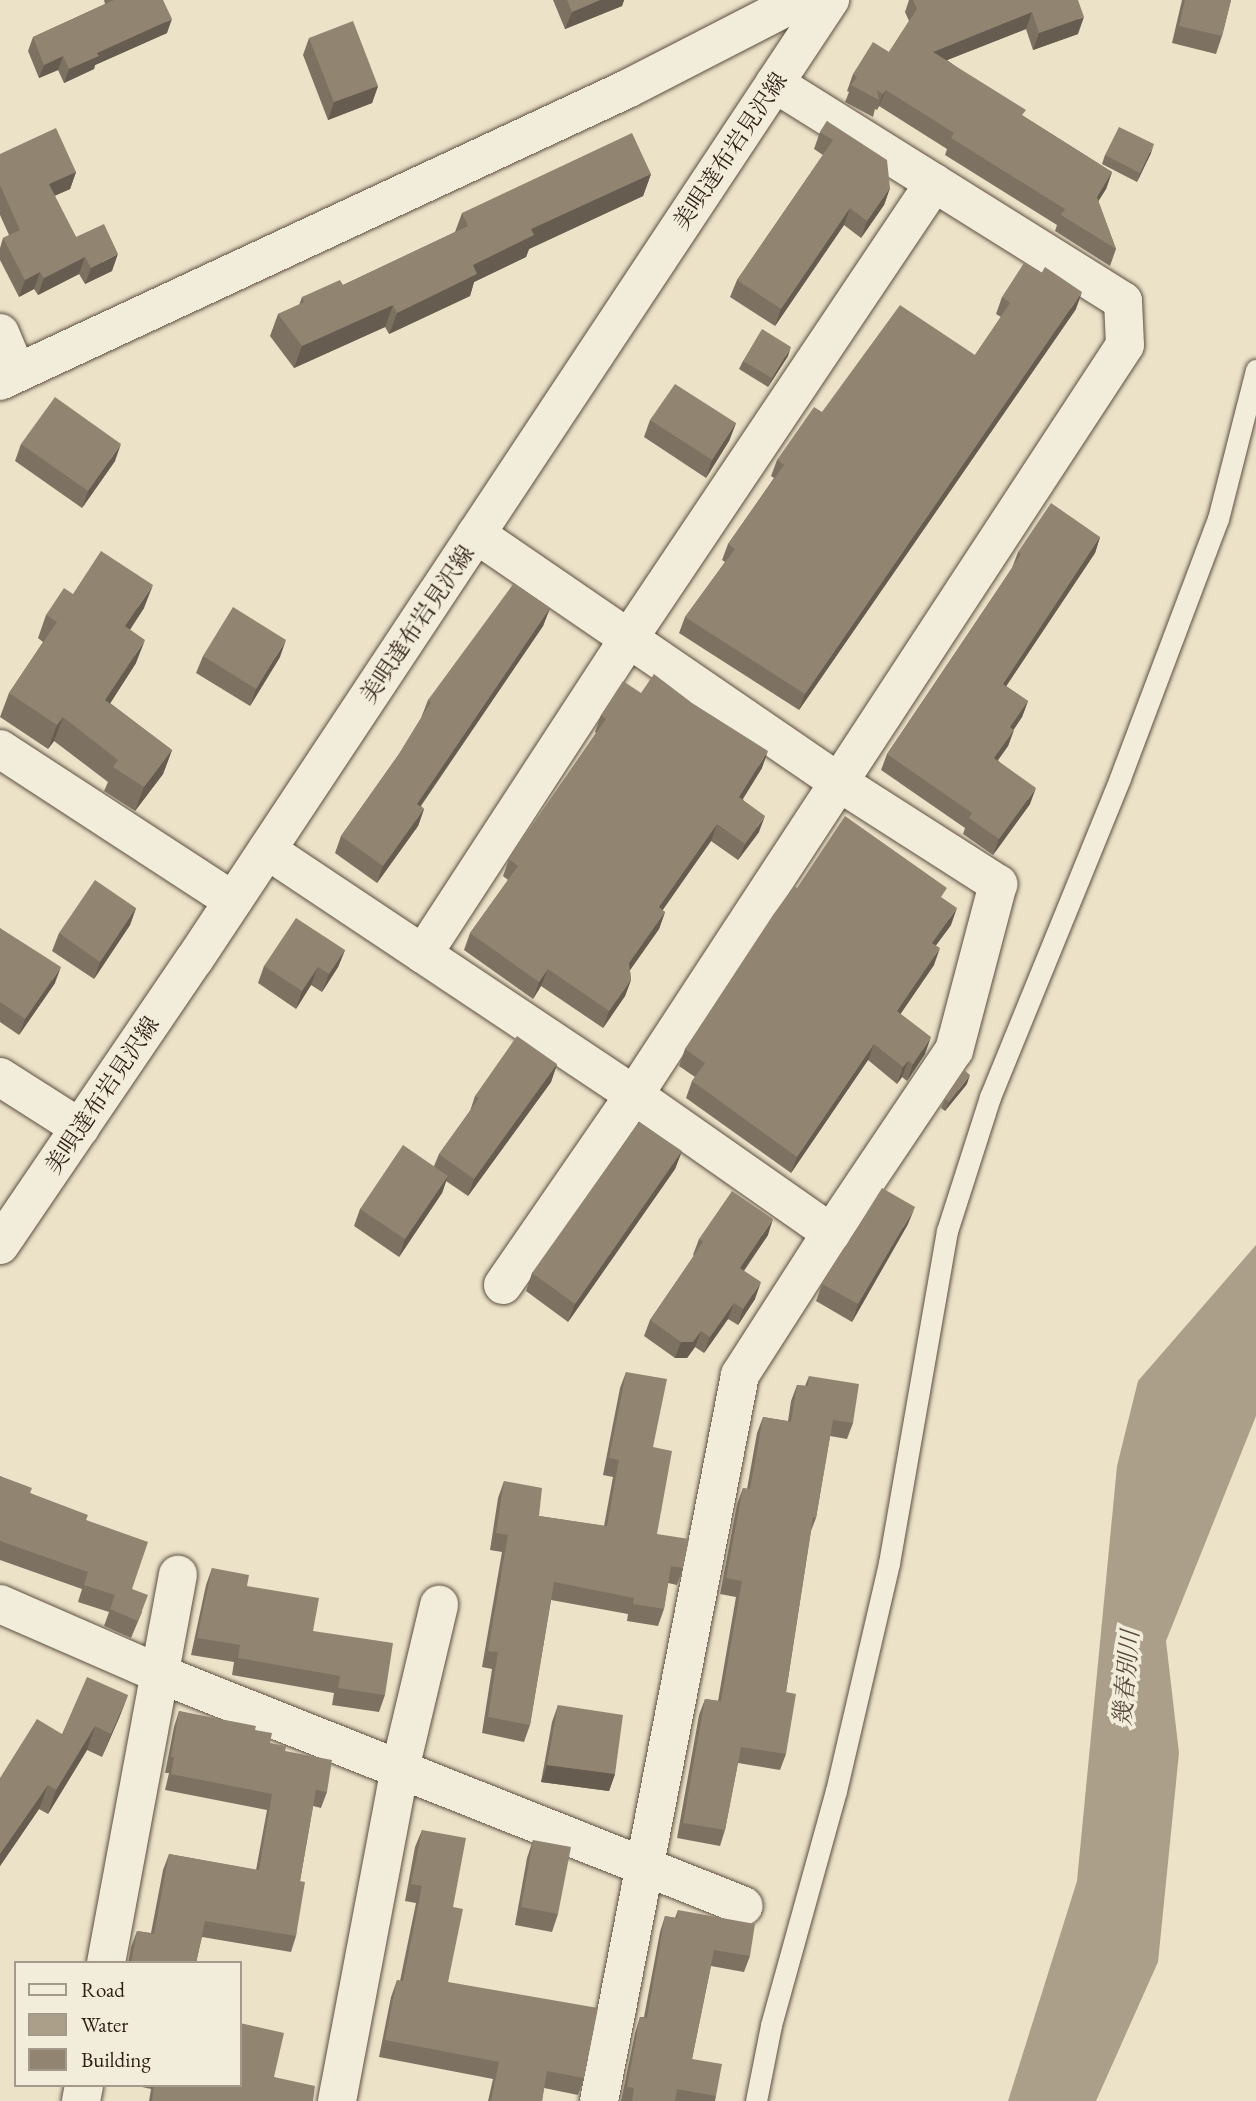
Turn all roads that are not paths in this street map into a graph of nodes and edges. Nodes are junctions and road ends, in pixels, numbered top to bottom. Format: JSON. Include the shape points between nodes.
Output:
{"nodes":[{"id":1,"x":800,"y":0,"type":"edge"},
{"id":2,"x":830,"y":0,"type":"edge"},
{"id":3,"x":774,"y":83,"type":"junction"},
{"id":4,"x":934,"y":183,"type":"junction"},
{"id":5,"x":0,"y":333,"type":"edge"},
{"id":6,"x":1256,"y":370,"type":"edge"},
{"id":7,"x":8,"y":377,"type":"edge"},
{"id":8,"x":476,"y":534,"type":"junction"},
{"id":9,"x":629,"y":638,"type":"junction"},
{"id":10,"x":0,"y":749,"type":"edge"},
{"id":11,"x":840,"y":783,"type":"junction"},
{"id":12,"x":267,"y":850,"type":"junction"},
{"id":13,"x":233,"y":901,"type":"junction"},
{"id":14,"x":423,"y":954,"type":"junction"},
{"id":15,"x":0,"y":1077,"type":"edge"},
{"id":16,"x":634,"y":1095,"type":"junction"},
{"id":17,"x":80,"y":1128,"type":"junction"},
{"id":18,"x":831,"y":1233,"type":"junction"},
{"id":19,"x":0,"y":1245,"type":"edge"},
{"id":20,"x":503,"y":1285,"type":"dead end"},
{"id":21,"x":178,"y":1575,"type":"dead end"},
{"id":22,"x":0,"y":1604,"type":"edge"},
{"id":23,"x":439,"y":1605,"type":"dead end"},
{"id":24,"x":160,"y":1674,"type":"junction"},
{"id":25,"x":400,"y":1769,"type":"junction"},
{"id":26,"x":644,"y":1865,"type":"junction"},
{"id":27,"x":744,"y":1906,"type":"dead end"},
{"id":28,"x":106,"y":1961,"type":"edge"},
{"id":29,"x":337,"y":2101,"type":"edge"},
{"id":30,"x":599,"y":2101,"type":"edge"},
{"id":31,"x":756,"y":2101,"type":"edge"}],
"edges":[{"from":1,"to":7,"type":"street","via":[[627,89]]},
{"from":2,"to":3,"type":"street","name":"美唄達布岩見沢線"},
{"from":3,"to":4,"type":"street"},
{"from":3,"to":8,"type":"street","name":"美唄達布岩見沢線"},
{"from":4,"to":9,"type":"street"},
{"from":4,"to":11,"type":"street","via":[[1123,301],[1125,345]]},
{"from":5,"to":7,"type":"street"},
{"from":6,"to":31,"type":"lane","via":[[1218,519],[1120,778],[990,1097],[947,1231],[889,1563],[836,1791],[771,2025]]},
{"from":8,"to":9,"type":"street"},
{"from":8,"to":12,"type":"street","name":"美唄達布岩見沢線"},
{"from":9,"to":11,"type":"street"},
{"from":9,"to":14,"type":"street"},
{"from":10,"to":13,"type":"street"},
{"from":11,"to":16,"type":"street"},
{"from":11,"to":18,"type":"street","via":[[998,884],[954,1050]]},
{"from":12,"to":13,"type":"street","name":"美唄達布岩見沢線"},
{"from":12,"to":14,"type":"street"},
{"from":13,"to":17,"type":"street","name":"美唄達布岩見沢線"},
{"from":14,"to":16,"type":"street"},
{"from":15,"to":17,"type":"street"},
{"from":16,"to":18,"type":"street"},
{"from":16,"to":20,"type":"street"},
{"from":17,"to":19,"type":"street","name":"美唄達布岩見沢線"},
{"from":18,"to":26,"type":"street","via":[[740,1375]]},
{"from":21,"to":24,"type":"street"},
{"from":22,"to":24,"type":"street"},
{"from":23,"to":25,"type":"street"},
{"from":24,"to":25,"type":"street"},
{"from":24,"to":28,"type":"street"},
{"from":25,"to":26,"type":"street"},
{"from":25,"to":29,"type":"street"},
{"from":26,"to":27,"type":"street"},
{"from":26,"to":30,"type":"street"}]}
